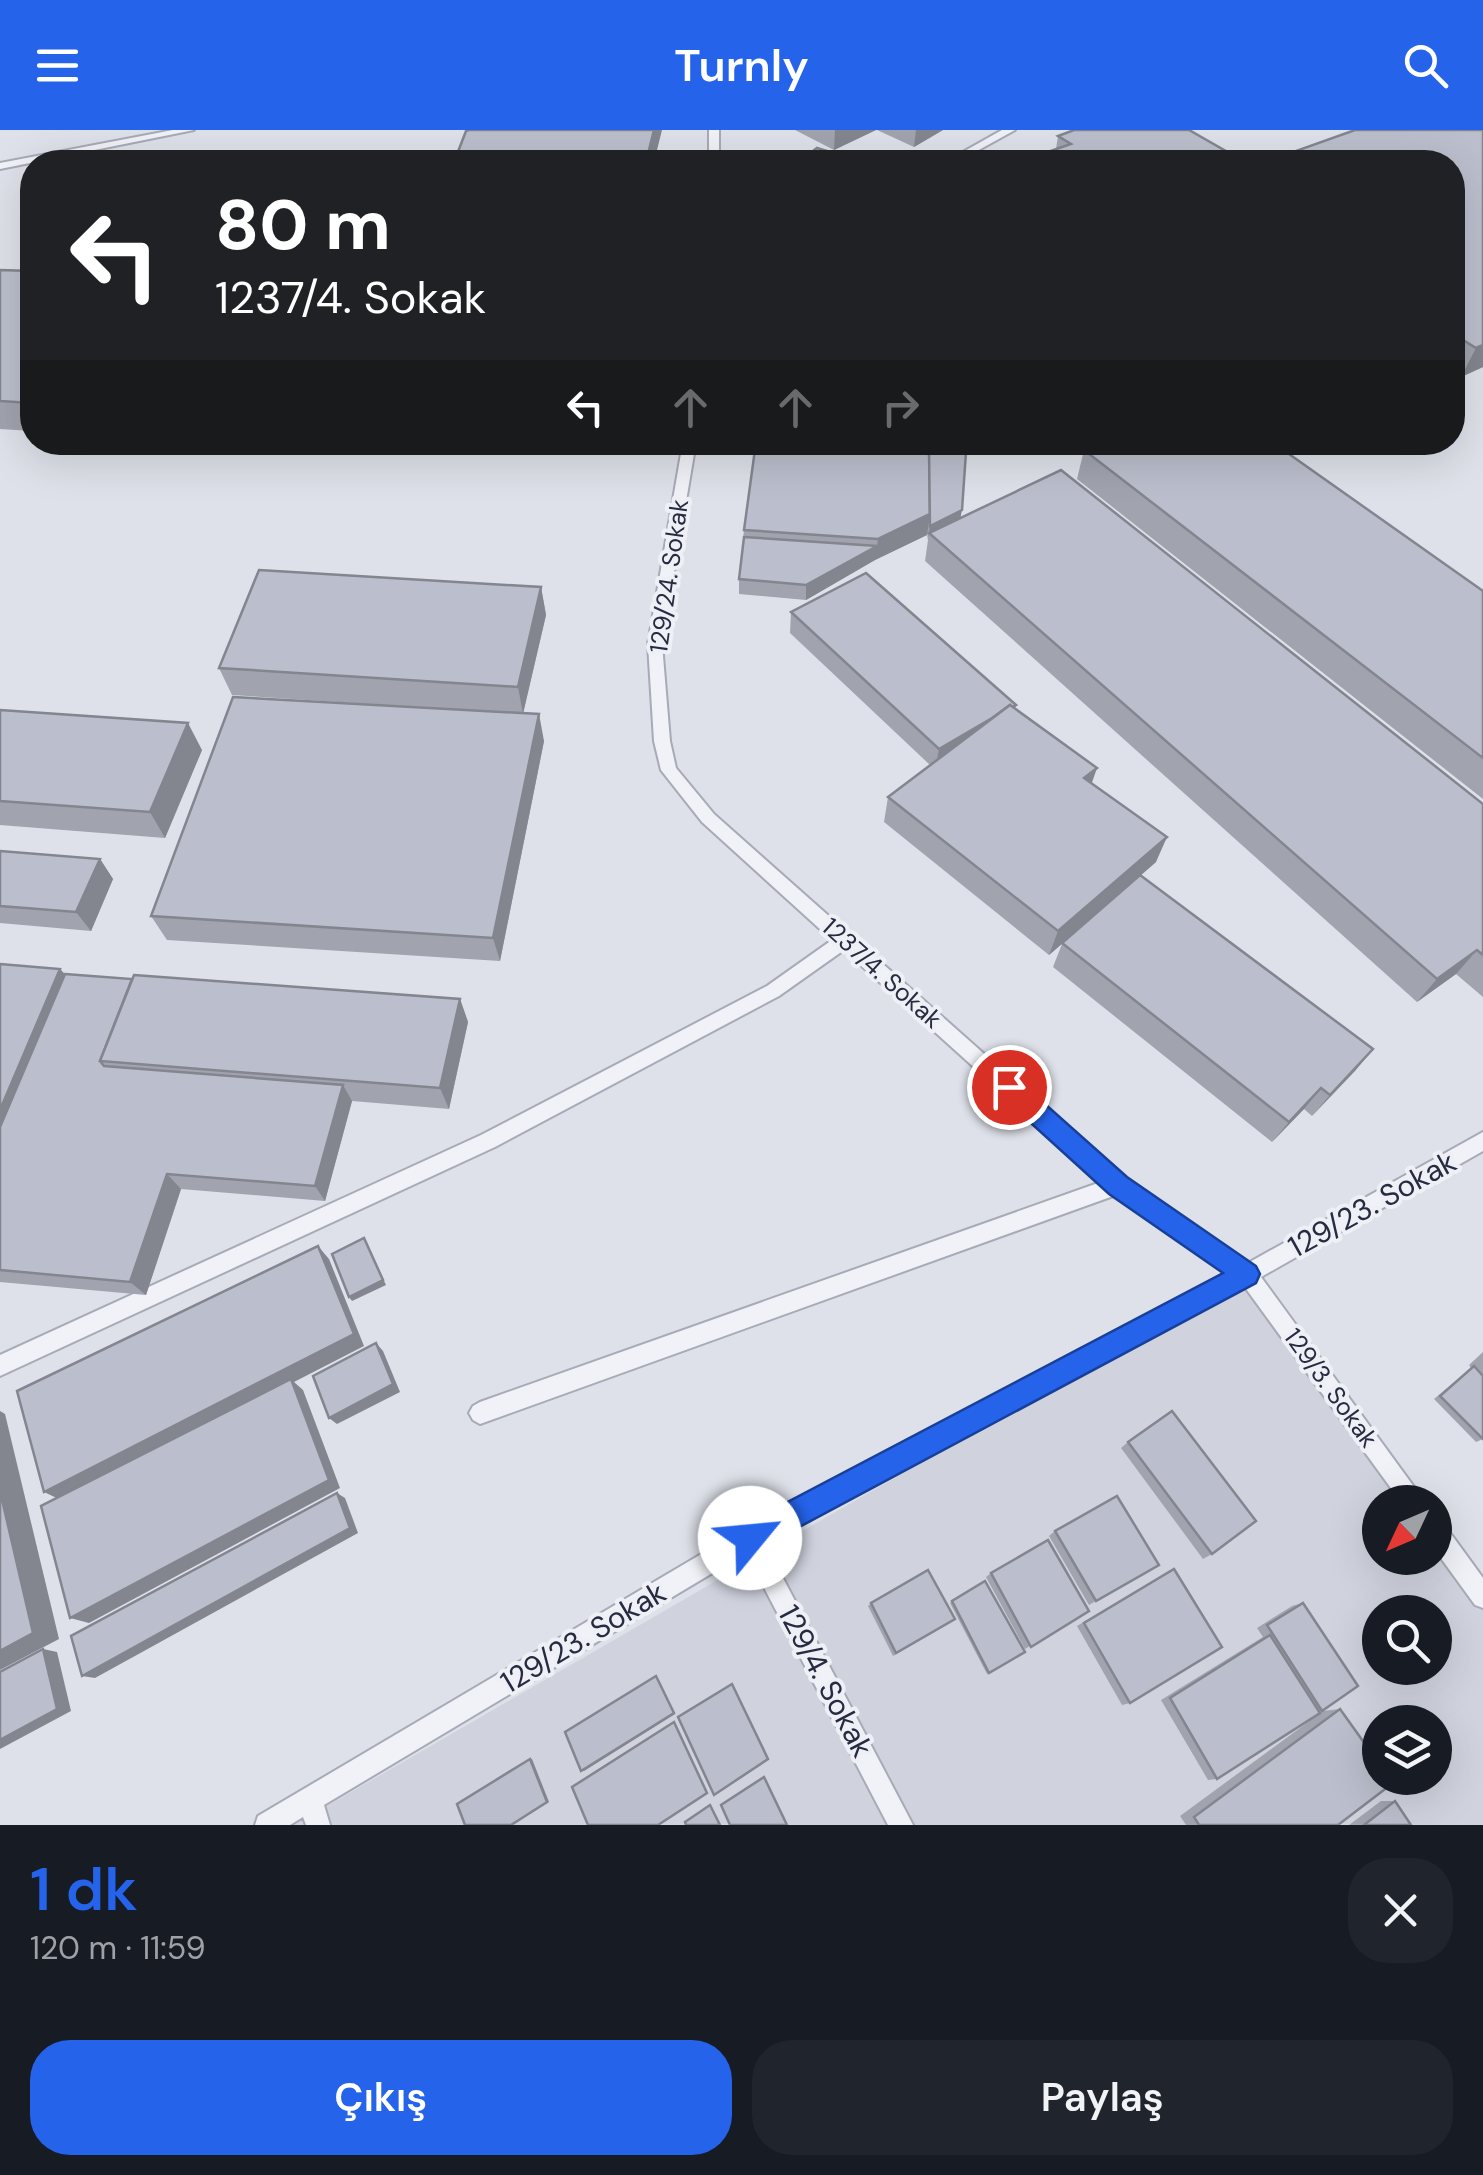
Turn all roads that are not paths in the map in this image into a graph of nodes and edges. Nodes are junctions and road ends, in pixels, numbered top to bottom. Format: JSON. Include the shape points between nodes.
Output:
{"nodes":[{"id":1,"x":190,"y":130,"type":"edge"},
{"id":2,"x":1010,"y":130,"type":"edge"},
{"id":3,"x":84,"y":150,"type":"edge"},
{"id":4,"x":972,"y":150,"type":"edge"},
{"id":5,"x":688,"y":455,"type":"edge"},
{"id":6,"x":669,"y":770,"type":"joint"},
{"id":7,"x":845,"y":940,"type":"junction"},
{"id":8,"x":1483,"y":1141,"type":"edge"},
{"id":9,"x":1118,"y":1185,"type":"junction"},
{"id":10,"x":1247,"y":1274,"type":"junction"},
{"id":11,"x":0,"y":1366,"type":"edge"},
{"id":12,"x":480,"y":1413,"type":"dead end"},
{"id":13,"x":1402,"y":1485,"type":"edge"},
{"id":14,"x":750,"y":1538,"type":"junction"},
{"id":15,"x":1452,"y":1555,"type":"edge"},
{"id":16,"x":1483,"y":1597,"type":"edge"},
{"id":17,"x":310,"y":1800,"type":"junction"},
{"id":18,"x":267,"y":1825,"type":"edge"},
{"id":19,"x":318,"y":1825,"type":"edge"},
{"id":20,"x":901,"y":1825,"type":"edge"}],
"edges":[{"from":1,"to":3,"type":"lane"},
{"from":2,"to":4,"type":"lane"},
{"from":5,"to":6,"type":"lane","name":"129/24. Sokak","via":[[655,644]]},
{"from":6,"to":7,"type":"lane","name":"1237/4. Sokak","via":[[708,818]]},
{"from":7,"to":9,"type":"lane","name":"1237/4. Sokak"},
{"from":7,"to":11,"type":"lane","via":[[773,991],[488,1141]]},
{"from":8,"to":10,"type":"lane","name":"129/23. Sokak"},
{"from":9,"to":10,"type":"lane","name":"1237/4. Sokak"},
{"from":9,"to":12,"type":"lane"},
{"from":10,"to":13,"type":"lane","name":"129/3. Sokak"},
{"from":10,"to":14,"type":"lane","name":"129/23. Sokak"},
{"from":14,"to":17,"type":"lane","name":"129/23. Sokak"},
{"from":14,"to":20,"type":"lane","name":"129/4. Sokak"},
{"from":15,"to":16,"type":"lane"},
{"from":17,"to":18,"type":"lane","name":"129/23. Sokak"},
{"from":17,"to":19,"type":"lane"}]}
